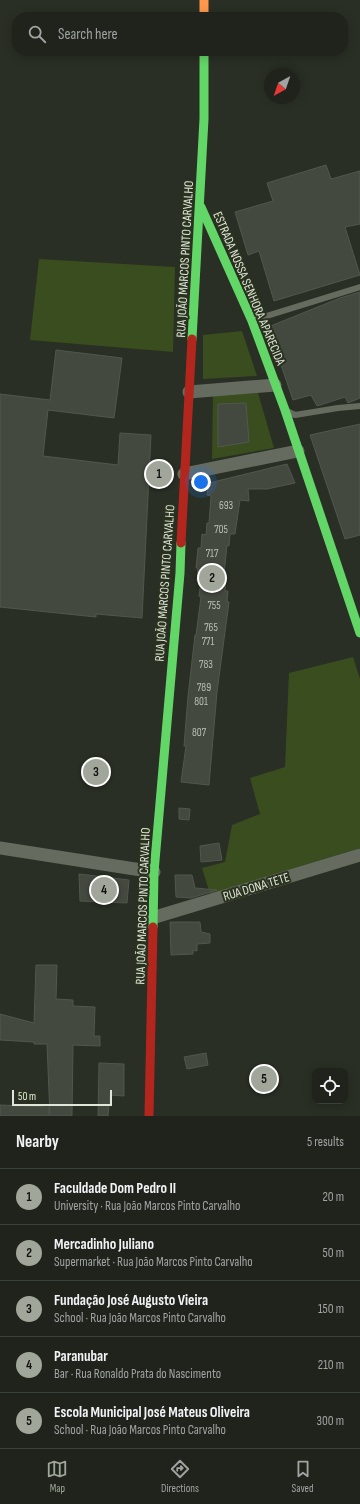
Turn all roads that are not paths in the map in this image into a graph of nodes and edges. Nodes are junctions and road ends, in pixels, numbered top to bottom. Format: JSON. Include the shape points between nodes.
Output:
{"nodes":[{"id":1,"x":204,"y":0,"type":"edge"},
{"id":2,"x":204,"y":12,"type":"edge"},
{"id":3,"x":204,"y":56,"type":"edge"},
{"id":4,"x":200,"y":204,"type":"junction"},
{"id":5,"x":360,"y":287,"type":"edge"},
{"id":6,"x":252,"y":321,"type":"junction"},
{"id":7,"x":276,"y":385,"type":"junction"},
{"id":8,"x":189,"y":392,"type":"junction"},
{"id":9,"x":360,"y":406,"type":"edge"},
{"id":10,"x":285,"y":410,"type":"junction"},
{"id":11,"x":298,"y":451,"type":"junction"},
{"id":12,"x":184,"y":474,"type":"junction"},
{"id":13,"x":360,"y":633,"type":"edge"},
{"id":14,"x":0,"y":848,"type":"edge"},
{"id":15,"x":360,"y":855,"type":"edge"},
{"id":16,"x":154,"y":872,"type":"junction"},
{"id":17,"x":152,"y":918,"type":"junction"},
{"id":18,"x":149,"y":1116,"type":"edge"}],
"edges":[{"from":1,"to":2,"type":"main road"},
{"from":3,"to":4,"type":"main road","name":"RUA JOÃO MARCOS PINTO CARVALHO"},
{"from":4,"to":6,"type":"main road","name":"ESTRADA NOSSA SENHORA APARECIDA"},
{"from":4,"to":8,"type":"main road","name":"RUA JOÃO MARCOS PINTO CARVALHO"},
{"from":5,"to":6,"type":"lane"},
{"from":6,"to":7,"type":"main road","name":"ESTRADA NOSSA SENHORA APARECIDA"},
{"from":7,"to":8,"type":"street"},
{"from":7,"to":10,"type":"main road","name":"ESTRADA NOSSA SENHORA APARECIDA"},
{"from":8,"to":12,"type":"main road","name":"RUA JOÃO MARCOS PINTO CARVALHO"},
{"from":9,"to":10,"type":"lane","via":[[295,415]]},
{"from":10,"to":11,"type":"main road","name":"ESTRADA NOSSA SENHORA APARECIDA"},
{"from":11,"to":12,"type":"street"},
{"from":11,"to":13,"type":"main road","name":"ESTRADA NOSSA SENHORA APARECIDA"},
{"from":12,"to":16,"type":"main road","name":"RUA JOÃO MARCOS PINTO CARVALHO","via":[[180,573]]},
{"from":14,"to":16,"type":"street"},
{"from":15,"to":17,"type":"street","name":"RUA DONA TETE"},
{"from":16,"to":17,"type":"main road","name":"RUA JOÃO MARCOS PINTO CARVALHO"},
{"from":17,"to":18,"type":"main road","name":"RUA JOÃO MARCOS PINTO CARVALHO"}]}
